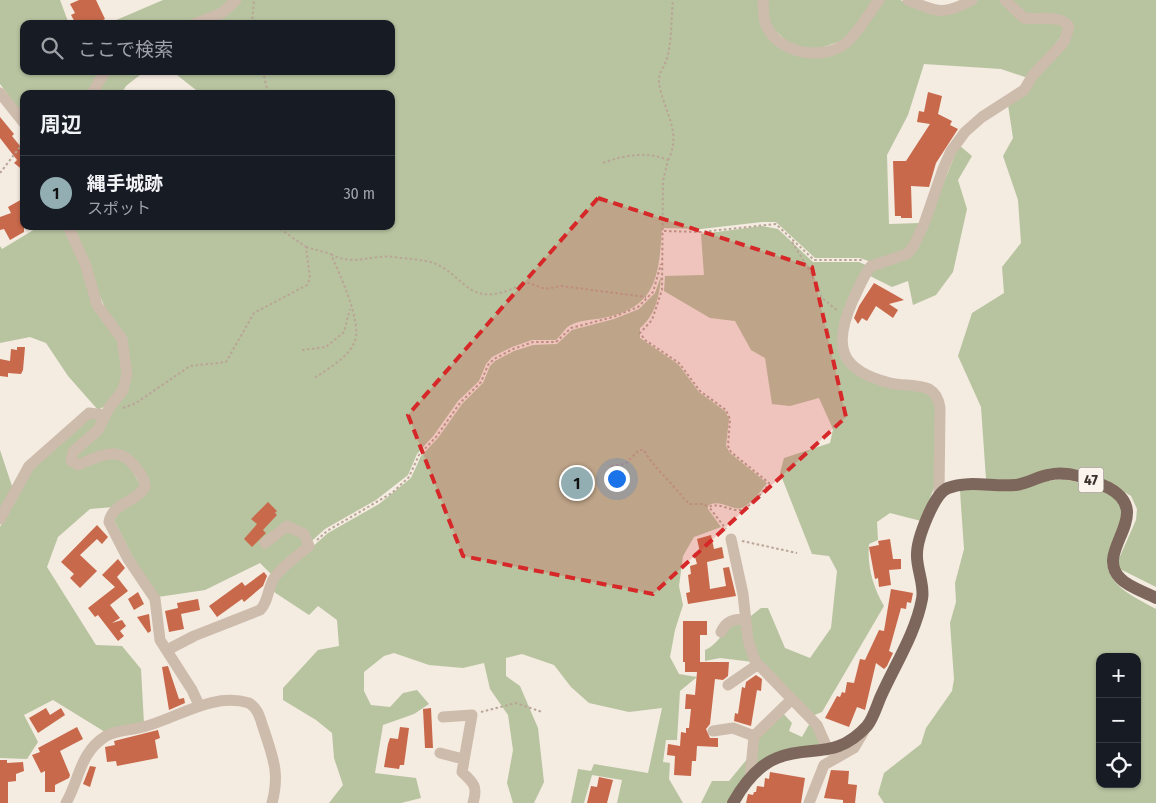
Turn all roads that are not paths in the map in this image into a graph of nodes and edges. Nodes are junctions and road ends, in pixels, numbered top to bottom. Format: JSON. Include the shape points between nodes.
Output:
{"nodes":[{"id":1,"x":236,"y":0,"type":"edge"},
{"id":2,"x":762,"y":0,"type":"edge"},
{"id":3,"x":879,"y":0,"type":"edge"},
{"id":4,"x":908,"y":0,"type":"edge"},
{"id":5,"x":972,"y":0,"type":"edge"},
{"id":6,"x":1004,"y":0,"type":"edge"},
{"id":7,"x":204,"y":20,"type":"edge"},
{"id":8,"x":103,"y":75,"type":"edge"},
{"id":9,"x":94,"y":90,"type":"edge"},
{"id":10,"x":0,"y":93,"type":"edge"},
{"id":11,"x":20,"y":118,"type":"edge"},
{"id":12,"x":70,"y":230,"type":"edge"},
{"id":13,"x":105,"y":415,"type":"junction"},
{"id":14,"x":939,"y":493,"type":"junction"},
{"id":15,"x":0,"y":519,"type":"edge"},
{"id":16,"x":731,"y":539,"type":"road end"},
{"id":17,"x":265,"y":543,"type":"dead end"},
{"id":18,"x":1156,"y":598,"type":"edge"},
{"id":19,"x":745,"y":619,"type":"junction"},
{"id":20,"x":721,"y":632,"type":"dead end"},
{"id":21,"x":167,"y":650,"type":"junction"},
{"id":22,"x":757,"y":665,"type":"junction"},
{"id":23,"x":728,"y":685,"type":"dead end"},
{"id":24,"x":791,"y":700,"type":"junction"},
{"id":25,"x":199,"y":705,"type":"junction"},
{"id":26,"x":443,"y":717,"type":"dead end"},
{"id":27,"x":868,"y":725,"type":"junction"},
{"id":28,"x":713,"y":731,"type":"dead end"},
{"id":29,"x":754,"y":736,"type":"junction"},
{"id":30,"x":828,"y":750,"type":"junction"},
{"id":31,"x":440,"y":753,"type":"dead end"},
{"id":32,"x":464,"y":759,"type":"junction"},
{"id":33,"x":750,"y":779,"type":"junction"},
{"id":34,"x":66,"y":803,"type":"edge"},
{"id":35,"x":272,"y":803,"type":"edge"},
{"id":36,"x":473,"y":803,"type":"edge"},
{"id":37,"x":733,"y":803,"type":"edge"},
{"id":38,"x":809,"y":803,"type":"edge"}],
"edges":[{"from":1,"to":7,"type":"street","via":[[222,13]]},
{"from":2,"to":3,"type":"street","via":[[765,23],[772,34],[789,47],[815,53],[833,50],[846,43]]},
{"from":4,"to":5,"type":"street","via":[[945,12]]},
{"from":6,"to":14,"type":"street","via":[[1024,18],[1067,23],[1064,42],[1033,75],[1024,90],[964,132],[943,169],[913,247],[906,254],[871,266],[845,317],[840,339],[847,359],[857,367],[890,382],[926,388],[938,399]]},
{"from":8,"to":9,"type":"street"},
{"from":10,"to":11,"type":"street"},
{"from":12,"to":13,"type":"street","via":[[86,266],[101,315],[119,334],[124,350],[125,385]]},
{"from":13,"to":15,"type":"street","via":[[89,413],[29,466]]},
{"from":13,"to":21,"type":"street","via":[[93,436],[73,452],[71,461],[78,465],[105,454],[121,454],[129,458],[143,478],[145,484],[141,493],[113,513],[109,522],[128,559],[155,599],[158,634]]},
{"from":14,"to":18,"type":"main road","number":"47","via":[[959,485],[1015,485],[1048,474],[1064,473],[1111,489],[1126,499],[1130,516],[1113,562],[1114,570],[1121,580]]},
{"from":14,"to":27,"type":"main road","via":[[917,553],[923,596],[918,616]]},
{"from":16,"to":19,"type":"street"},
{"from":17,"to":21,"type":"street","via":[[287,526],[304,534],[309,546],[278,573],[260,610]]},
{"from":19,"to":20,"type":"street","via":[[733,619],[724,624]]},
{"from":19,"to":22,"type":"street","via":[[749,648]]},
{"from":21,"to":25,"type":"street"},
{"from":22,"to":23,"type":"street"},
{"from":22,"to":24,"type":"street"},
{"from":24,"to":29,"type":"street"},
{"from":24,"to":30,"type":"street","via":[[816,725]]},
{"from":25,"to":34,"type":"street","via":[[184,714],[107,735],[81,762]]},
{"from":25,"to":35,"type":"street","via":[[236,700],[255,707],[275,765]]},
{"from":26,"to":32,"type":"street","via":[[472,715]]},
{"from":27,"to":30,"type":"main road","via":[[850,740]]},
{"from":27,"to":38,"type":"street","via":[[854,748],[824,765]]},
{"from":28,"to":29,"type":"street","via":[[733,728]]},
{"from":29,"to":33,"type":"street"},
{"from":30,"to":33,"type":"main road","via":[[776,758]]},
{"from":31,"to":32,"type":"street"},
{"from":32,"to":36,"type":"street","via":[[462,772],[475,784],[477,792]]},
{"from":33,"to":37,"type":"main road"}]}
